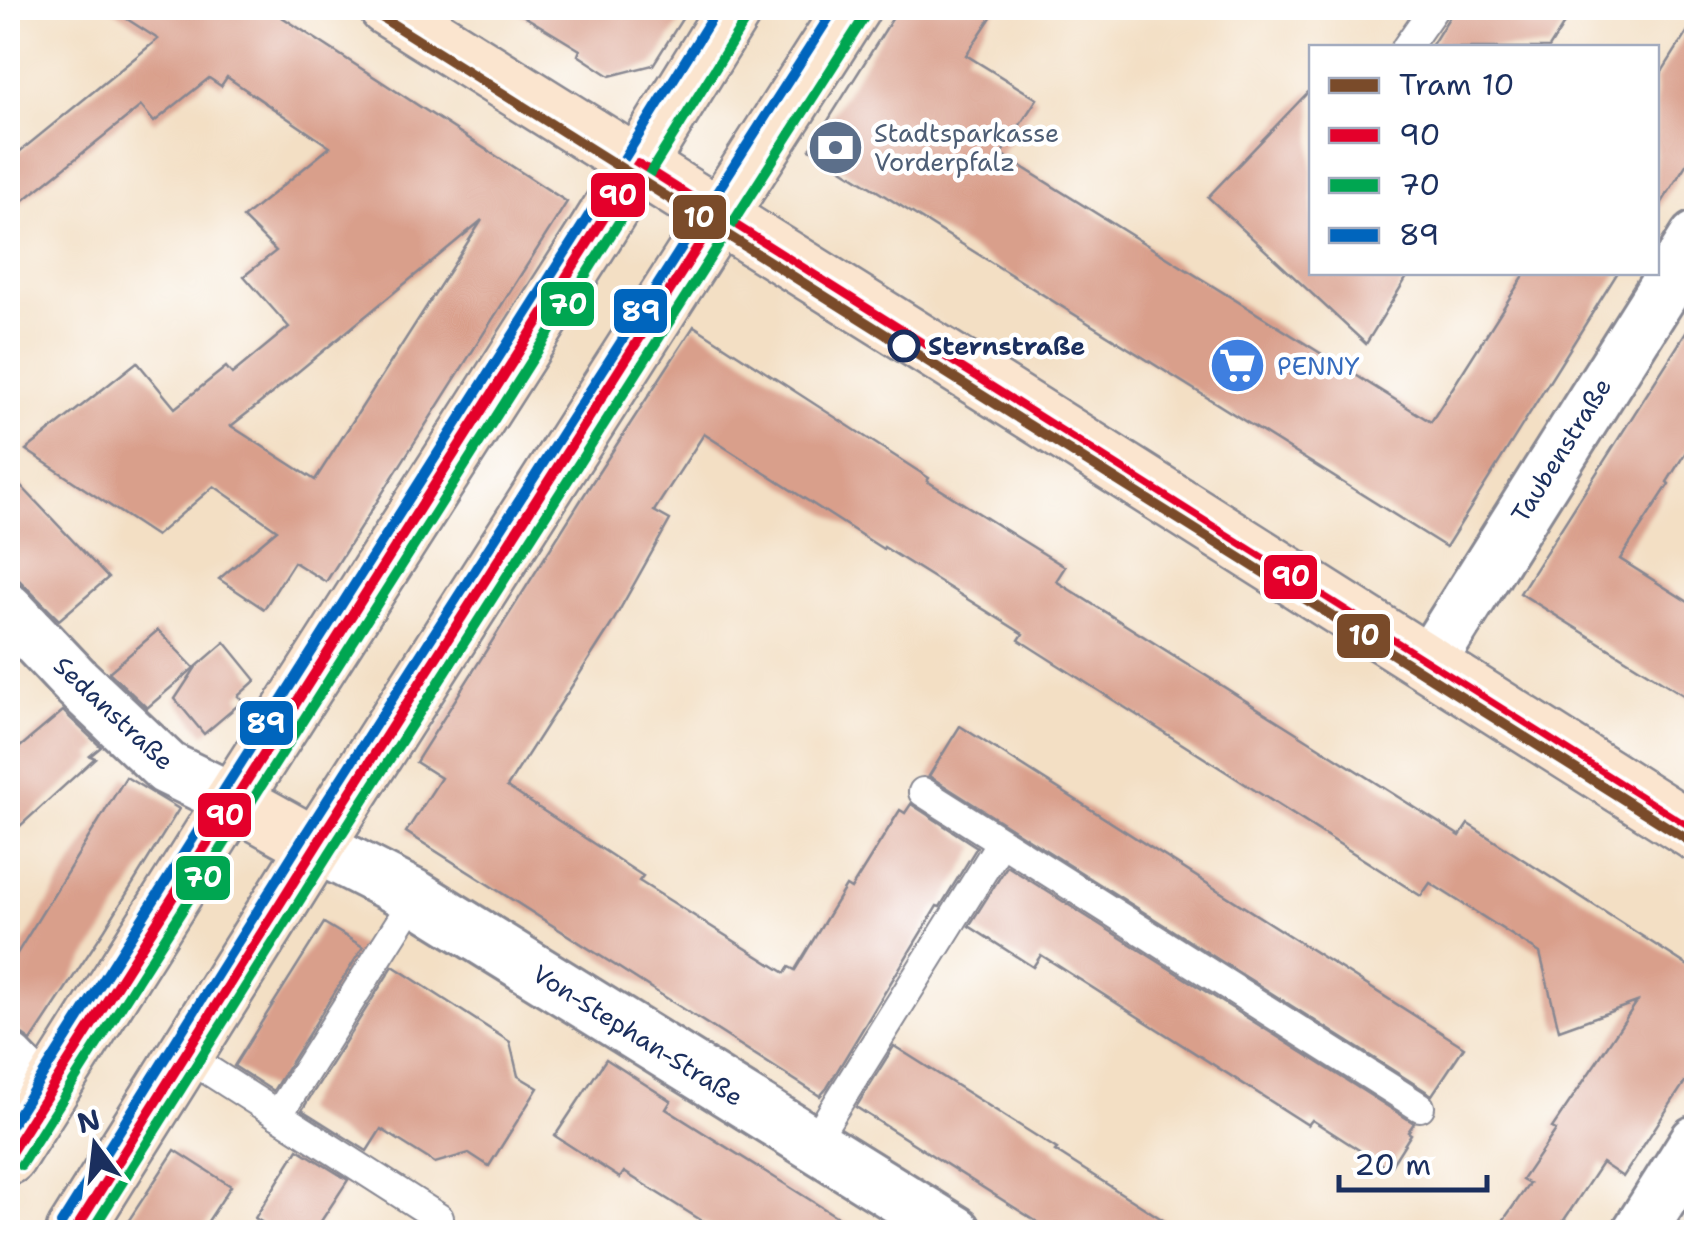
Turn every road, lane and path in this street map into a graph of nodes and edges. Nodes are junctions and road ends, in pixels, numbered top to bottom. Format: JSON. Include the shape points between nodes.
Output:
{"nodes":[{"id":1,"x":387,"y":8,"type":"edge"},
{"id":2,"x":735,"y":8,"type":"edge"},
{"id":3,"x":852,"y":8,"type":"edge"},
{"id":4,"x":1434,"y":8,"type":"edge"},
{"id":5,"x":1408,"y":45,"type":"edge"},
{"id":6,"x":638,"y":164,"type":"junction"},
{"id":7,"x":718,"y":215,"type":"junction"},
{"id":8,"x":1696,"y":238,"type":"edge"},
{"id":9,"x":8,"y":610,"type":"edge"},
{"id":10,"x":1428,"y":664,"type":"junction"},
{"id":11,"x":923,"y":792,"type":"dead end"},
{"id":12,"x":232,"y":800,"type":"junction"},
{"id":13,"x":1696,"y":832,"type":"edge"},
{"id":14,"x":1001,"y":842,"type":"junction"},
{"id":15,"x":316,"y":846,"type":"junction"},
{"id":16,"x":416,"y":897,"type":"junction"},
{"id":17,"x":186,"y":1056,"type":"junction"},
{"id":18,"x":8,"y":1060,"type":"edge"},
{"id":19,"x":45,"y":1098,"type":"junction"},
{"id":20,"x":1420,"y":1107,"type":"dead end"},
{"id":21,"x":278,"y":1114,"type":"junction"},
{"id":22,"x":1696,"y":1142,"type":"edge"},
{"id":23,"x":812,"y":1143,"type":"junction"},
{"id":24,"x":8,"y":1157,"type":"edge"},
{"id":25,"x":439,"y":1218,"type":"dead end"},
{"id":26,"x":74,"y":1232,"type":"edge"},
{"id":27,"x":956,"y":1232,"type":"edge"},
{"id":28,"x":1639,"y":1232,"type":"edge"}],
"edges":[{"from":1,"to":6,"type":"main road"},
{"from":2,"to":6,"type":"main road"},
{"from":3,"to":7,"type":"main road"},
{"from":4,"to":5,"type":"lane"},
{"from":6,"to":7,"type":"main road"},
{"from":6,"to":12,"type":"main road"},
{"from":7,"to":10,"type":"main road"},
{"from":7,"to":15,"type":"main road"},
{"from":8,"to":10,"type":"street","name":"Taubenstraße"},
{"from":9,"to":12,"type":"street","name":"Sedanstraße","via":[[167,768]]},
{"from":10,"to":13,"type":"main road"},
{"from":11,"to":14,"type":"lane"},
{"from":12,"to":15,"type":"main road"},
{"from":12,"to":19,"type":"main road"},
{"from":14,"to":20,"type":"lane"},
{"from":14,"to":23,"type":"lane"},
{"from":15,"to":16,"type":"street","name":"Von-Stephan-Straße"},
{"from":15,"to":17,"type":"main road"},
{"from":16,"to":21,"type":"lane"},
{"from":16,"to":23,"type":"street","name":"Von-Stephan-Straße"},
{"from":17,"to":21,"type":"lane"},
{"from":17,"to":26,"type":"main road"},
{"from":18,"to":19,"type":"street"},
{"from":19,"to":24,"type":"main road"},
{"from":21,"to":25,"type":"lane"},
{"from":22,"to":28,"type":"street"},
{"from":23,"to":27,"type":"street","name":"Von-Stephan-Straße"}]}
